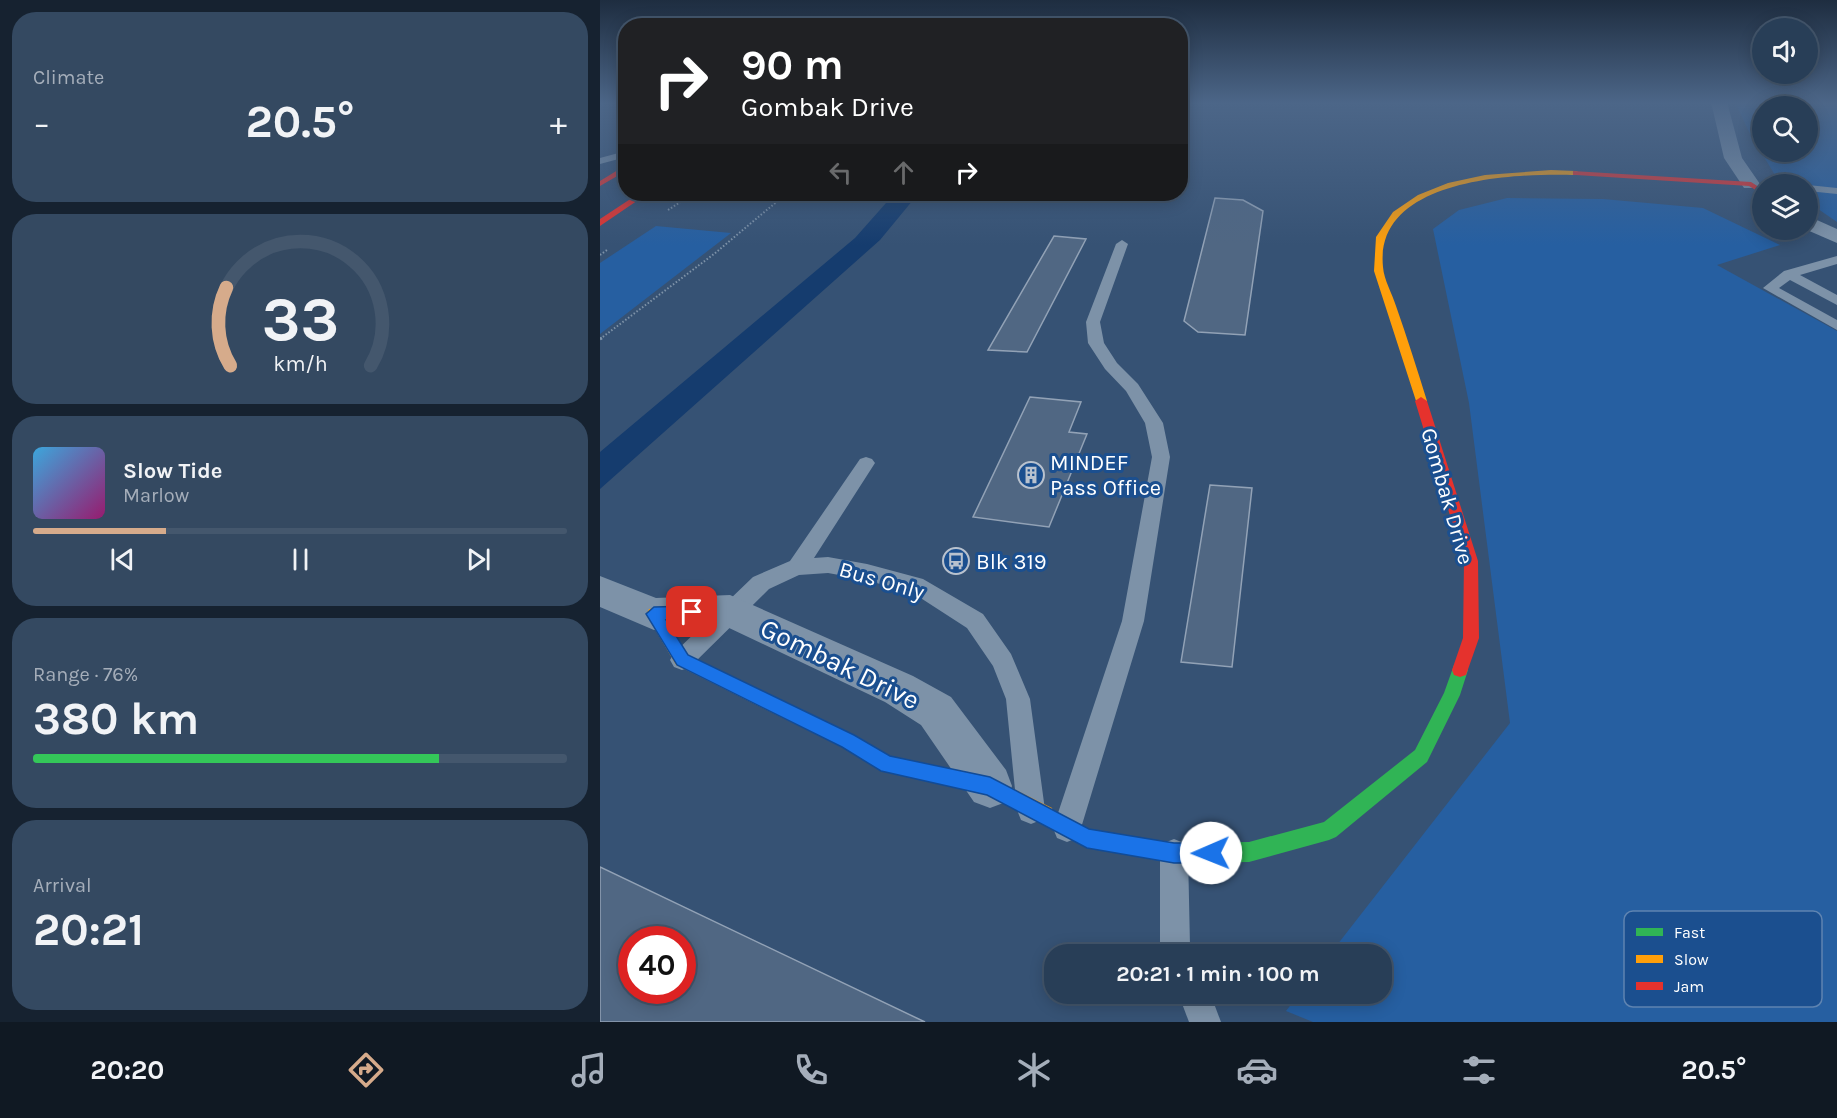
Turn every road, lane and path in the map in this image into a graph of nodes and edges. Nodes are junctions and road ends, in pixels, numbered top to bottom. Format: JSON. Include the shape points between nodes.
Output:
{"nodes":[{"id":1,"x":1731,"y":150,"type":"edge"},
{"id":2,"x":618,"y":156,"type":"edge"},
{"id":3,"x":600,"y":161,"type":"edge"},
{"id":4,"x":618,"y":172,"type":"edge"},
{"id":5,"x":618,"y":178,"type":"edge"},
{"id":6,"x":1752,"y":179,"type":"edge"},
{"id":7,"x":602,"y":183,"type":"edge"},
{"id":8,"x":1752,"y":186,"type":"edge"},
{"id":9,"x":1818,"y":190,"type":"edge"},
{"id":10,"x":1837,"y":191,"type":"edge"},
{"id":11,"x":633,"y":201,"type":"edge"},
{"id":12,"x":778,"y":201,"type":"edge"},
{"id":13,"x":600,"y":223,"type":"edge"},
{"id":14,"x":1818,"y":227,"type":"edge"},
{"id":15,"x":1837,"y":237,"type":"edge"},
{"id":16,"x":1122,"y":244,"type":"dead end"},
{"id":17,"x":1837,"y":260,"type":"edge"},
{"id":18,"x":1789,"y":274,"type":"junction"},
{"id":19,"x":1837,"y":301,"type":"edge"},
{"id":20,"x":1837,"y":326,"type":"edge"},
{"id":21,"x":600,"y":339,"type":"edge"},
{"id":22,"x":866,"y":463,"type":"dead end"},
{"id":23,"x":797,"y":567,"type":"junction"},
{"id":24,"x":600,"y":591,"type":"edge"},
{"id":25,"x":730,"y":611,"type":"junction"},
{"id":26,"x":654,"y":614,"type":"junction"},
{"id":27,"x":682,"y":660,"type":"junction"},
{"id":28,"x":990,"y":786,"type":"junction"},
{"id":29,"x":1031,"y":810,"type":"junction"},
{"id":30,"x":1067,"y":828,"type":"junction"},
{"id":31,"x":1174,"y":853,"type":"junction"},
{"id":32,"x":1175,"y":944,"type":"edge"},
{"id":33,"x":1198,"y":1004,"type":"edge"},
{"id":34,"x":1205,"y":1022,"type":"edge"}],
"edges":[{"from":1,"to":6,"type":"street","via":[[1733,158]]},
{"from":2,"to":3,"type":"lane"},
{"from":4,"to":7,"type":"main road"},
{"from":5,"to":7,"type":"main road"},
{"from":8,"to":31,"type":"main road","name":"Gombak Drive","via":[[1538,170],[1451,184],[1430,191],[1397,213],[1381,236],[1378,265],[1471,561],[1471,639],[1452,695],[1422,756],[1329,830],[1249,852]]},
{"from":9,"to":10,"type":"lane"},
{"from":11,"to":13,"type":"main road"},
{"from":12,"to":21,"type":"path"},
{"from":14,"to":15,"type":"street"},
{"from":16,"to":30,"type":"lane","via":[[1093,322],[1096,343],[1154,423],[1161,457],[1133,621]]},
{"from":17,"to":18,"type":"lane"},
{"from":18,"to":19,"type":"lane"},
{"from":18,"to":20,"type":"lane","via":[[1770,288]]},
{"from":22,"to":23,"type":"lane"},
{"from":23,"to":25,"type":"lane","via":[[760,583]]},
{"from":23,"to":29,"type":"lane","name":"Bus Only","via":[[828,565],[923,588],[975,621],[1003,661],[1018,699]]},
{"from":24,"to":26,"type":"street","name":"Gombak Drive"},
{"from":25,"to":26,"type":"street","name":"Gombak Drive"},
{"from":25,"to":27,"type":"lane"},
{"from":25,"to":28,"type":"street","name":"Gombak Drive","via":[[898,689],[936,711]]},
{"from":26,"to":27,"type":"main road"},
{"from":27,"to":28,"type":"main road","name":"Gombak Drive","via":[[848,741],[888,765]]},
{"from":28,"to":29,"type":"main road","name":"Gombak Drive"},
{"from":29,"to":30,"type":"main road","name":"Gombak Drive"},
{"from":30,"to":31,"type":"main road","name":"Gombak Drive","via":[[1087,838]]},
{"from":31,"to":32,"type":"lane"},
{"from":33,"to":34,"type":"lane"}]}
